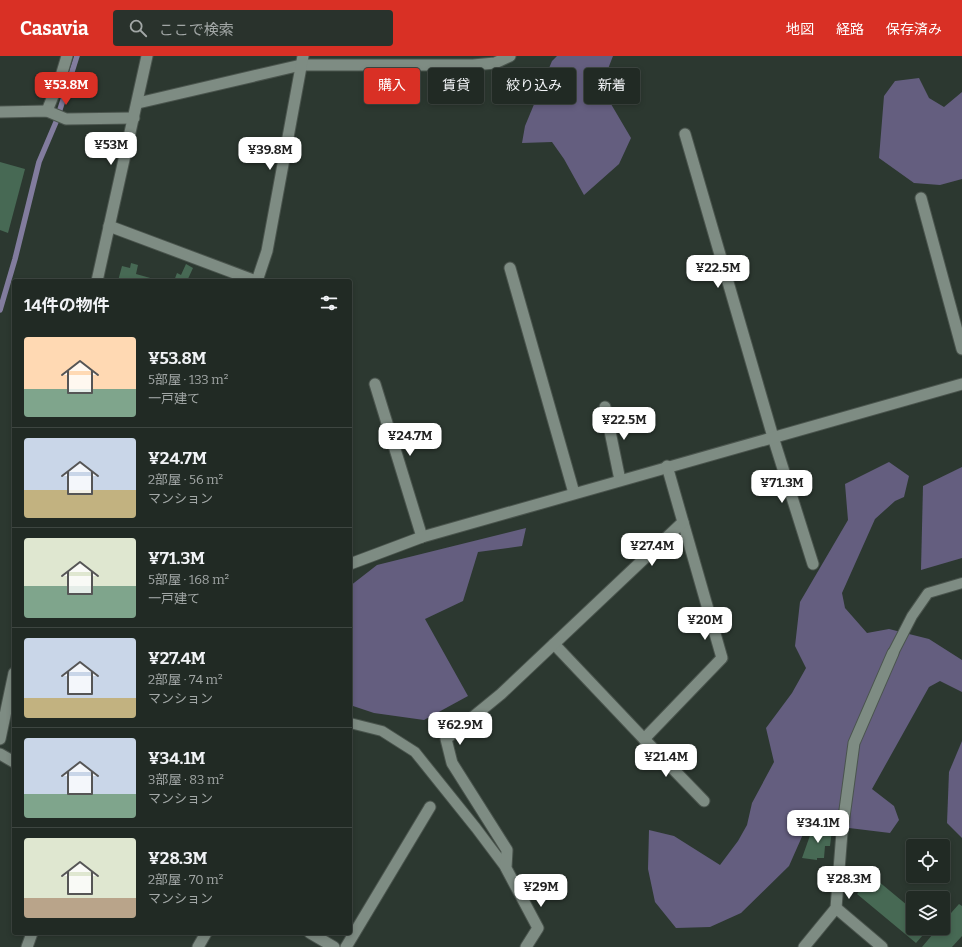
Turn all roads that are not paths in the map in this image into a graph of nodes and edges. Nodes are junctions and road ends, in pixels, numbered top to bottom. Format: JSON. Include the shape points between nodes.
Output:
{"nodes":[{"id":1,"x":67,"y":56,"type":"edge"},
{"id":2,"x":147,"y":56,"type":"edge"},
{"id":3,"x":510,"y":56,"type":"edge"},
{"id":4,"x":302,"y":60,"type":"edge"},
{"id":5,"x":138,"y":103,"type":"junction"},
{"id":6,"x":47,"y":111,"type":"junction"},
{"id":7,"x":0,"y":112,"type":"edge"},
{"id":8,"x":134,"y":118,"type":"junction"},
{"id":9,"x":685,"y":134,"type":"dead end"},
{"id":10,"x":921,"y":198,"type":"dead end"},
{"id":11,"x":109,"y":226,"type":"junction"},
{"id":12,"x":510,"y":268,"type":"dead end"},
{"id":13,"x":97,"y":279,"type":"edge"},
{"id":14,"x":252,"y":279,"type":"edge"},
{"id":15,"x":258,"y":279,"type":"edge"},
{"id":16,"x":962,"y":350,"type":"edge"},
{"id":17,"x":375,"y":384,"type":"dead end"},
{"id":18,"x":962,"y":384,"type":"edge"},
{"id":19,"x":605,"y":407,"type":"dead end"},
{"id":20,"x":773,"y":437,"type":"junction"},
{"id":21,"x":667,"y":466,"type":"junction"},
{"id":22,"x":620,"y":480,"type":"junction"},
{"id":23,"x":574,"y":493,"type":"junction"},
{"id":24,"x":683,"y":522,"type":"junction"},
{"id":25,"x":422,"y":537,"type":"junction"},
{"id":26,"x":352,"y":563,"type":"edge"},
{"id":27,"x":813,"y":564,"type":"dead end"},
{"id":28,"x":962,"y":583,"type":"edge"},
{"id":29,"x":554,"y":644,"type":"junction"},
{"id":30,"x":893,"y":653,"type":"joint"},
{"id":31,"x":12,"y":682,"type":"edge"},
{"id":32,"x":352,"y":724,"type":"edge"},
{"id":33,"x":0,"y":739,"type":"edge"},
{"id":34,"x":644,"y":739,"type":"junction"},
{"id":35,"x":0,"y":754,"type":"edge"},
{"id":36,"x":12,"y":761,"type":"edge"},
{"id":37,"x":704,"y":800,"type":"dead end"},
{"id":38,"x":430,"y":807,"type":"dead end"},
{"id":39,"x":506,"y":868,"type":"junction"},
{"id":40,"x":836,"y":908,"type":"junction"},
{"id":41,"x":31,"y":935,"type":"edge"},
{"id":42,"x":205,"y":935,"type":"edge"},
{"id":43,"x":313,"y":935,"type":"edge"},
{"id":44,"x":27,"y":947,"type":"edge"},
{"id":45,"x":198,"y":947,"type":"edge"},
{"id":46,"x":334,"y":947,"type":"edge"},
{"id":47,"x":346,"y":947,"type":"edge"},
{"id":48,"x":526,"y":947,"type":"edge"},
{"id":49,"x":804,"y":947,"type":"edge"},
{"id":50,"x":882,"y":947,"type":"edge"}],
"edges":[{"from":1,"to":6,"type":"street"},
{"from":2,"to":5,"type":"street"},
{"from":3,"to":4,"type":"street","via":[[495,63],[473,65]]},
{"from":4,"to":5,"type":"street"},
{"from":4,"to":15,"type":"street","via":[[267,251]]},
{"from":5,"to":8,"type":"street"},
{"from":6,"to":7,"type":"street"},
{"from":6,"to":8,"type":"street","via":[[66,119]]},
{"from":8,"to":11,"type":"street"},
{"from":9,"to":20,"type":"street"},
{"from":10,"to":16,"type":"street"},
{"from":11,"to":13,"type":"street"},
{"from":11,"to":14,"type":"street"},
{"from":12,"to":23,"type":"street"},
{"from":17,"to":25,"type":"street"},
{"from":18,"to":20,"type":"street"},
{"from":19,"to":22,"type":"street"},
{"from":20,"to":21,"type":"street"},
{"from":20,"to":27,"type":"street"},
{"from":21,"to":22,"type":"street"},
{"from":21,"to":24,"type":"street"},
{"from":22,"to":23,"type":"street"},
{"from":23,"to":25,"type":"street"},
{"from":24,"to":29,"type":"street"},
{"from":24,"to":34,"type":"street","via":[[722,658]]},
{"from":25,"to":26,"type":"street"},
{"from":28,"to":30,"type":"lane","via":[[928,593],[912,616]]},
{"from":29,"to":34,"type":"street"},
{"from":29,"to":39,"type":"street","via":[[501,694],[446,739],[452,763],[507,850]]},
{"from":30,"to":40,"type":"street","via":[[854,743],[842,832]]},
{"from":31,"to":33,"type":"street"},
{"from":32,"to":39,"type":"lane","via":[[382,731],[415,752]]},
{"from":34,"to":37,"type":"street"},
{"from":35,"to":36,"type":"street"},
{"from":38,"to":47,"type":"street"},
{"from":39,"to":48,"type":"street","via":[[538,928]]},
{"from":40,"to":49,"type":"street"},
{"from":40,"to":50,"type":"street"},
{"from":41,"to":44,"type":"street"},
{"from":42,"to":45,"type":"street"},
{"from":43,"to":46,"type":"street"}]}
